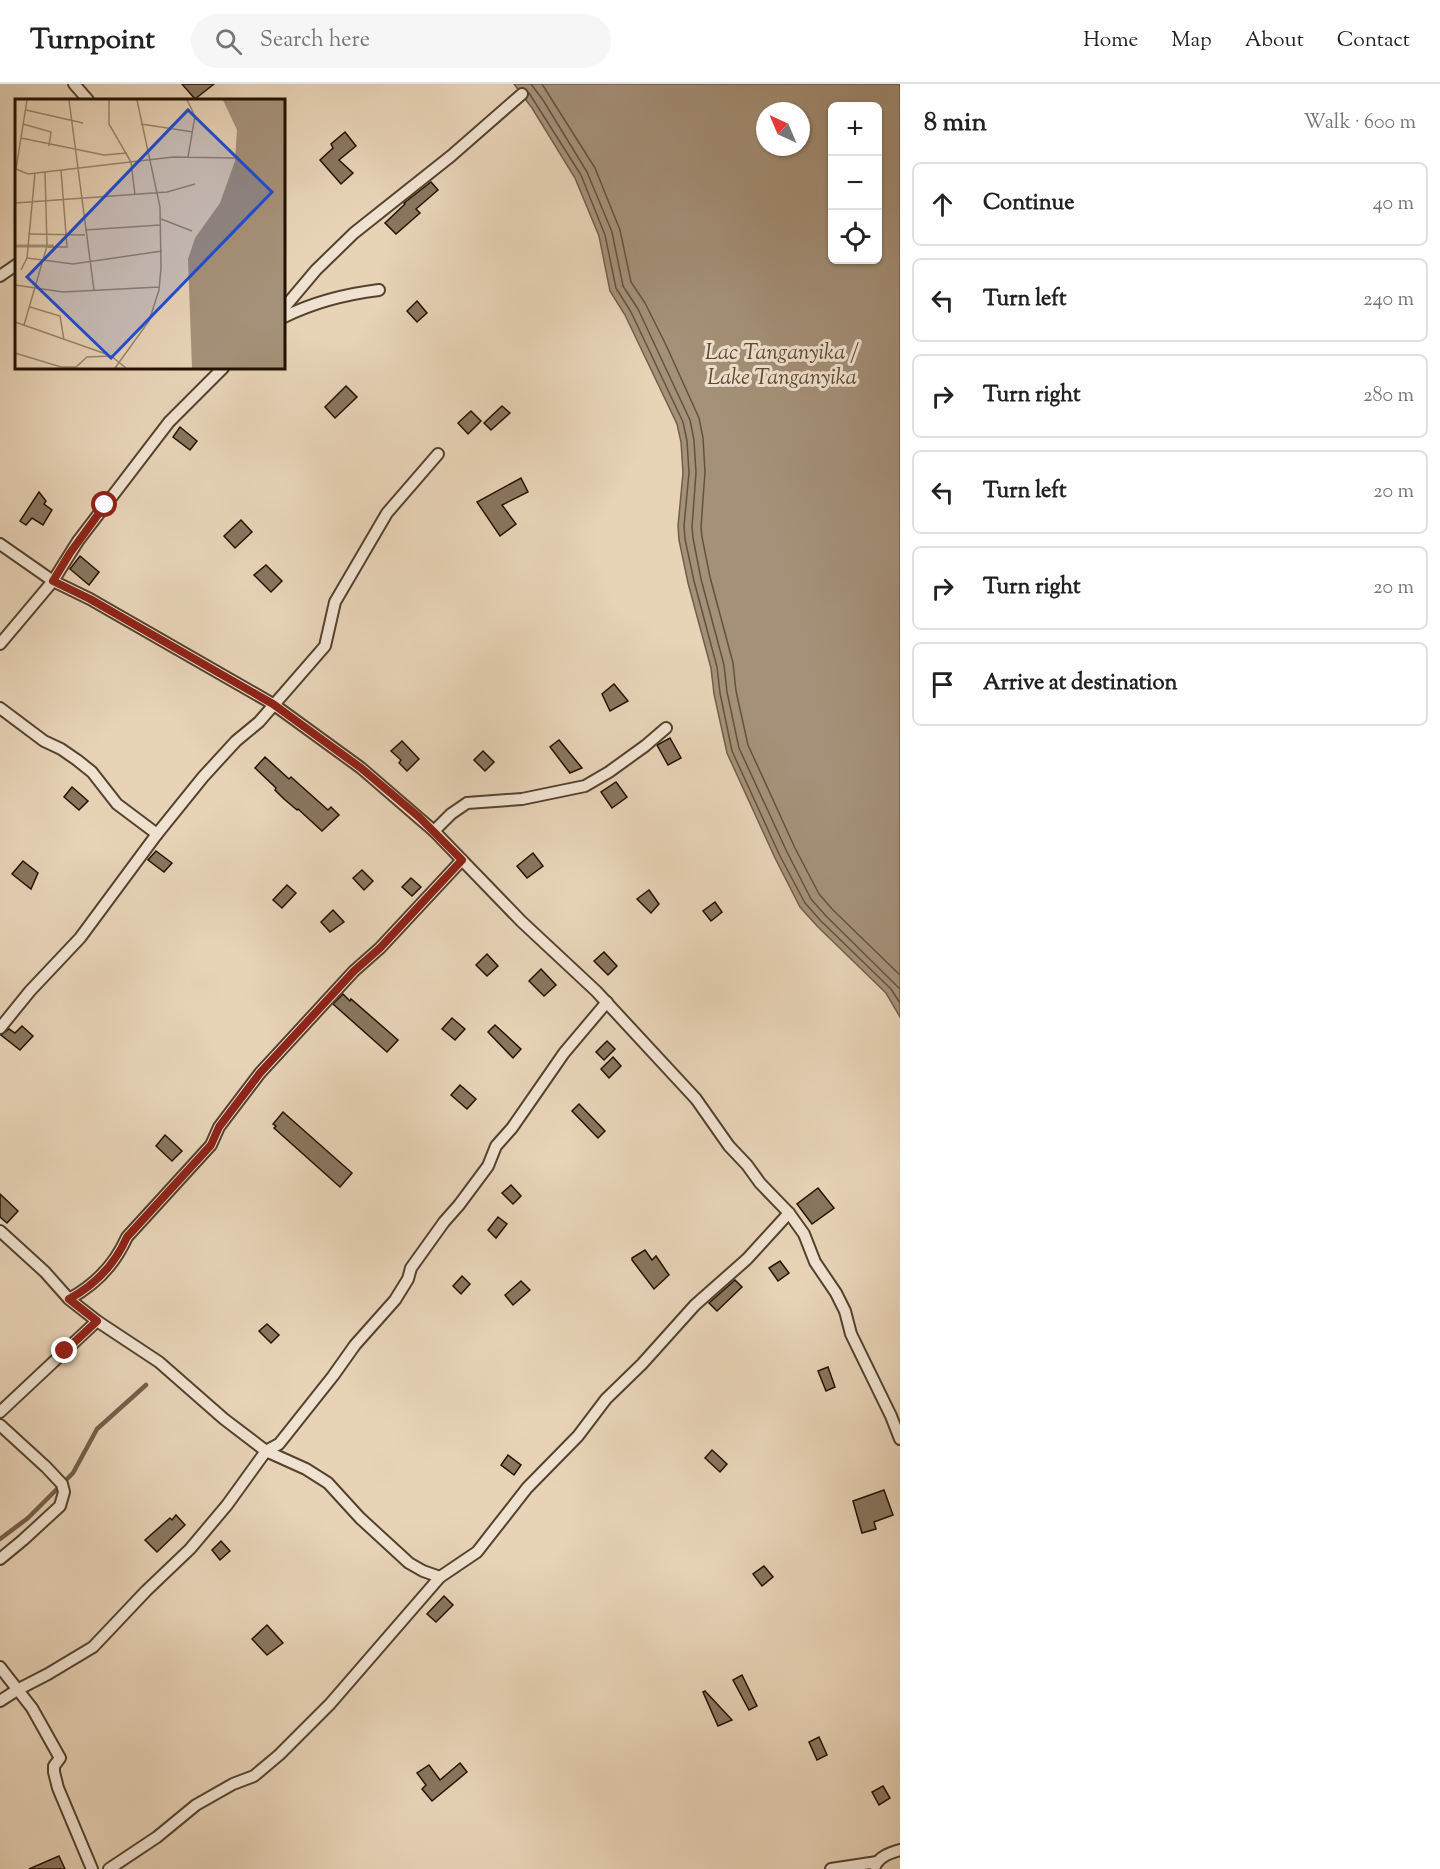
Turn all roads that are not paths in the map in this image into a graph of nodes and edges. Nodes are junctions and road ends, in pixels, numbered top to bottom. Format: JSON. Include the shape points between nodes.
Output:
{"nodes":[{"id":1,"x":74,"y":84,"type":"edge"},
{"id":2,"x":522,"y":94,"type":"dead end"},
{"id":3,"x":87,"y":99,"type":"edge"},
{"id":4,"x":15,"y":266,"type":"edge"},
{"id":5,"x":0,"y":276,"type":"edge"},
{"id":6,"x":379,"y":290,"type":"dead end"},
{"id":7,"x":285,"y":307,"type":"edge"},
{"id":8,"x":285,"y":317,"type":"edge"},
{"id":9,"x":222,"y":369,"type":"edge"},
{"id":10,"x":438,"y":454,"type":"dead end"},
{"id":11,"x":0,"y":544,"type":"edge"},
{"id":12,"x":53,"y":581,"type":"junction"},
{"id":13,"x":0,"y":644,"type":"edge"},
{"id":14,"x":273,"y":704,"type":"junction"},
{"id":15,"x":0,"y":708,"type":"edge"},
{"id":16,"x":666,"y":728,"type":"dead end"},
{"id":17,"x":434,"y":831,"type":"junction"},
{"id":18,"x":157,"y":834,"type":"junction"},
{"id":19,"x":462,"y":860,"type":"junction"},
{"id":20,"x":607,"y":1002,"type":"junction"},
{"id":21,"x":0,"y":1028,"type":"edge"},
{"id":22,"x":789,"y":1214,"type":"junction"},
{"id":23,"x":0,"y":1231,"type":"edge"},
{"id":24,"x":69,"y":1299,"type":"junction"},
{"id":25,"x":97,"y":1321,"type":"junction"},
{"id":26,"x":0,"y":1412,"type":"edge"},
{"id":27,"x":0,"y":1425,"type":"edge"},
{"id":28,"x":900,"y":1438,"type":"edge"},
{"id":29,"x":266,"y":1450,"type":"junction"},
{"id":30,"x":0,"y":1559,"type":"edge"},
{"id":31,"x":440,"y":1577,"type":"junction"},
{"id":32,"x":0,"y":1667,"type":"edge"},
{"id":33,"x":18,"y":1690,"type":"junction"},
{"id":34,"x":0,"y":1701,"type":"edge"},
{"id":35,"x":900,"y":1850,"type":"edge"},
{"id":36,"x":875,"y":1866,"type":"edge"},
{"id":37,"x":92,"y":1869,"type":"edge"},
{"id":38,"x":109,"y":1869,"type":"edge"},
{"id":39,"x":831,"y":1869,"type":"edge"}],
"edges":[{"from":1,"to":3,"type":"street"},
{"from":2,"to":7,"type":"street","via":[[354,233]]},
{"from":4,"to":5,"type":"street"},
{"from":6,"to":8,"type":"street","via":[[352,293]]},
{"from":9,"to":12,"type":"street","via":[[169,422],[78,541]]},
{"from":10,"to":14,"type":"street","via":[[387,513],[335,602],[325,646]]},
{"from":11,"to":12,"type":"street"},
{"from":12,"to":13,"type":"street"},
{"from":12,"to":14,"type":"street"},
{"from":14,"to":17,"type":"street","via":[[361,768]]},
{"from":14,"to":18,"type":"street","via":[[203,777]]},
{"from":15,"to":18,"type":"street","via":[[92,772],[117,804]]},
{"from":16,"to":17,"type":"street","via":[[585,786],[522,799],[467,803]]},
{"from":17,"to":19,"type":"street"},
{"from":18,"to":21,"type":"street","via":[[80,938]]},
{"from":19,"to":20,"type":"street"},
{"from":19,"to":24,"type":"street","via":[[260,1073],[219,1127],[211,1145],[127,1237],[113,1263]]},
{"from":20,"to":22,"type":"street","via":[[696,1099],[729,1146]]},
{"from":20,"to":29,"type":"street","via":[[496,1146],[488,1166],[411,1268],[395,1300],[279,1444]]},
{"from":22,"to":28,"type":"street","via":[[841,1302],[851,1334]]},
{"from":22,"to":31,"type":"street","via":[[606,1399],[578,1436],[527,1488],[477,1552]]},
{"from":23,"to":24,"type":"street"},
{"from":24,"to":25,"type":"street"},
{"from":25,"to":26,"type":"street"},
{"from":25,"to":29,"type":"street","via":[[159,1362]]},
{"from":27,"to":30,"type":"street","via":[[46,1467],[62,1484],[64,1492],[60,1506]]},
{"from":29,"to":31,"type":"street","via":[[319,1476],[409,1563]]},
{"from":29,"to":33,"type":"street","via":[[190,1549],[93,1647]]},
{"from":31,"to":38,"type":"street","via":[[330,1704],[279,1755],[254,1776],[196,1805]]},
{"from":32,"to":33,"type":"street"},
{"from":33,"to":34,"type":"street"},
{"from":33,"to":37,"type":"street","via":[[58,1753],[60,1758],[54,1766],[58,1788]]},
{"from":35,"to":36,"type":"street","via":[[888,1853]]},
{"from":36,"to":39,"type":"street"}]}
